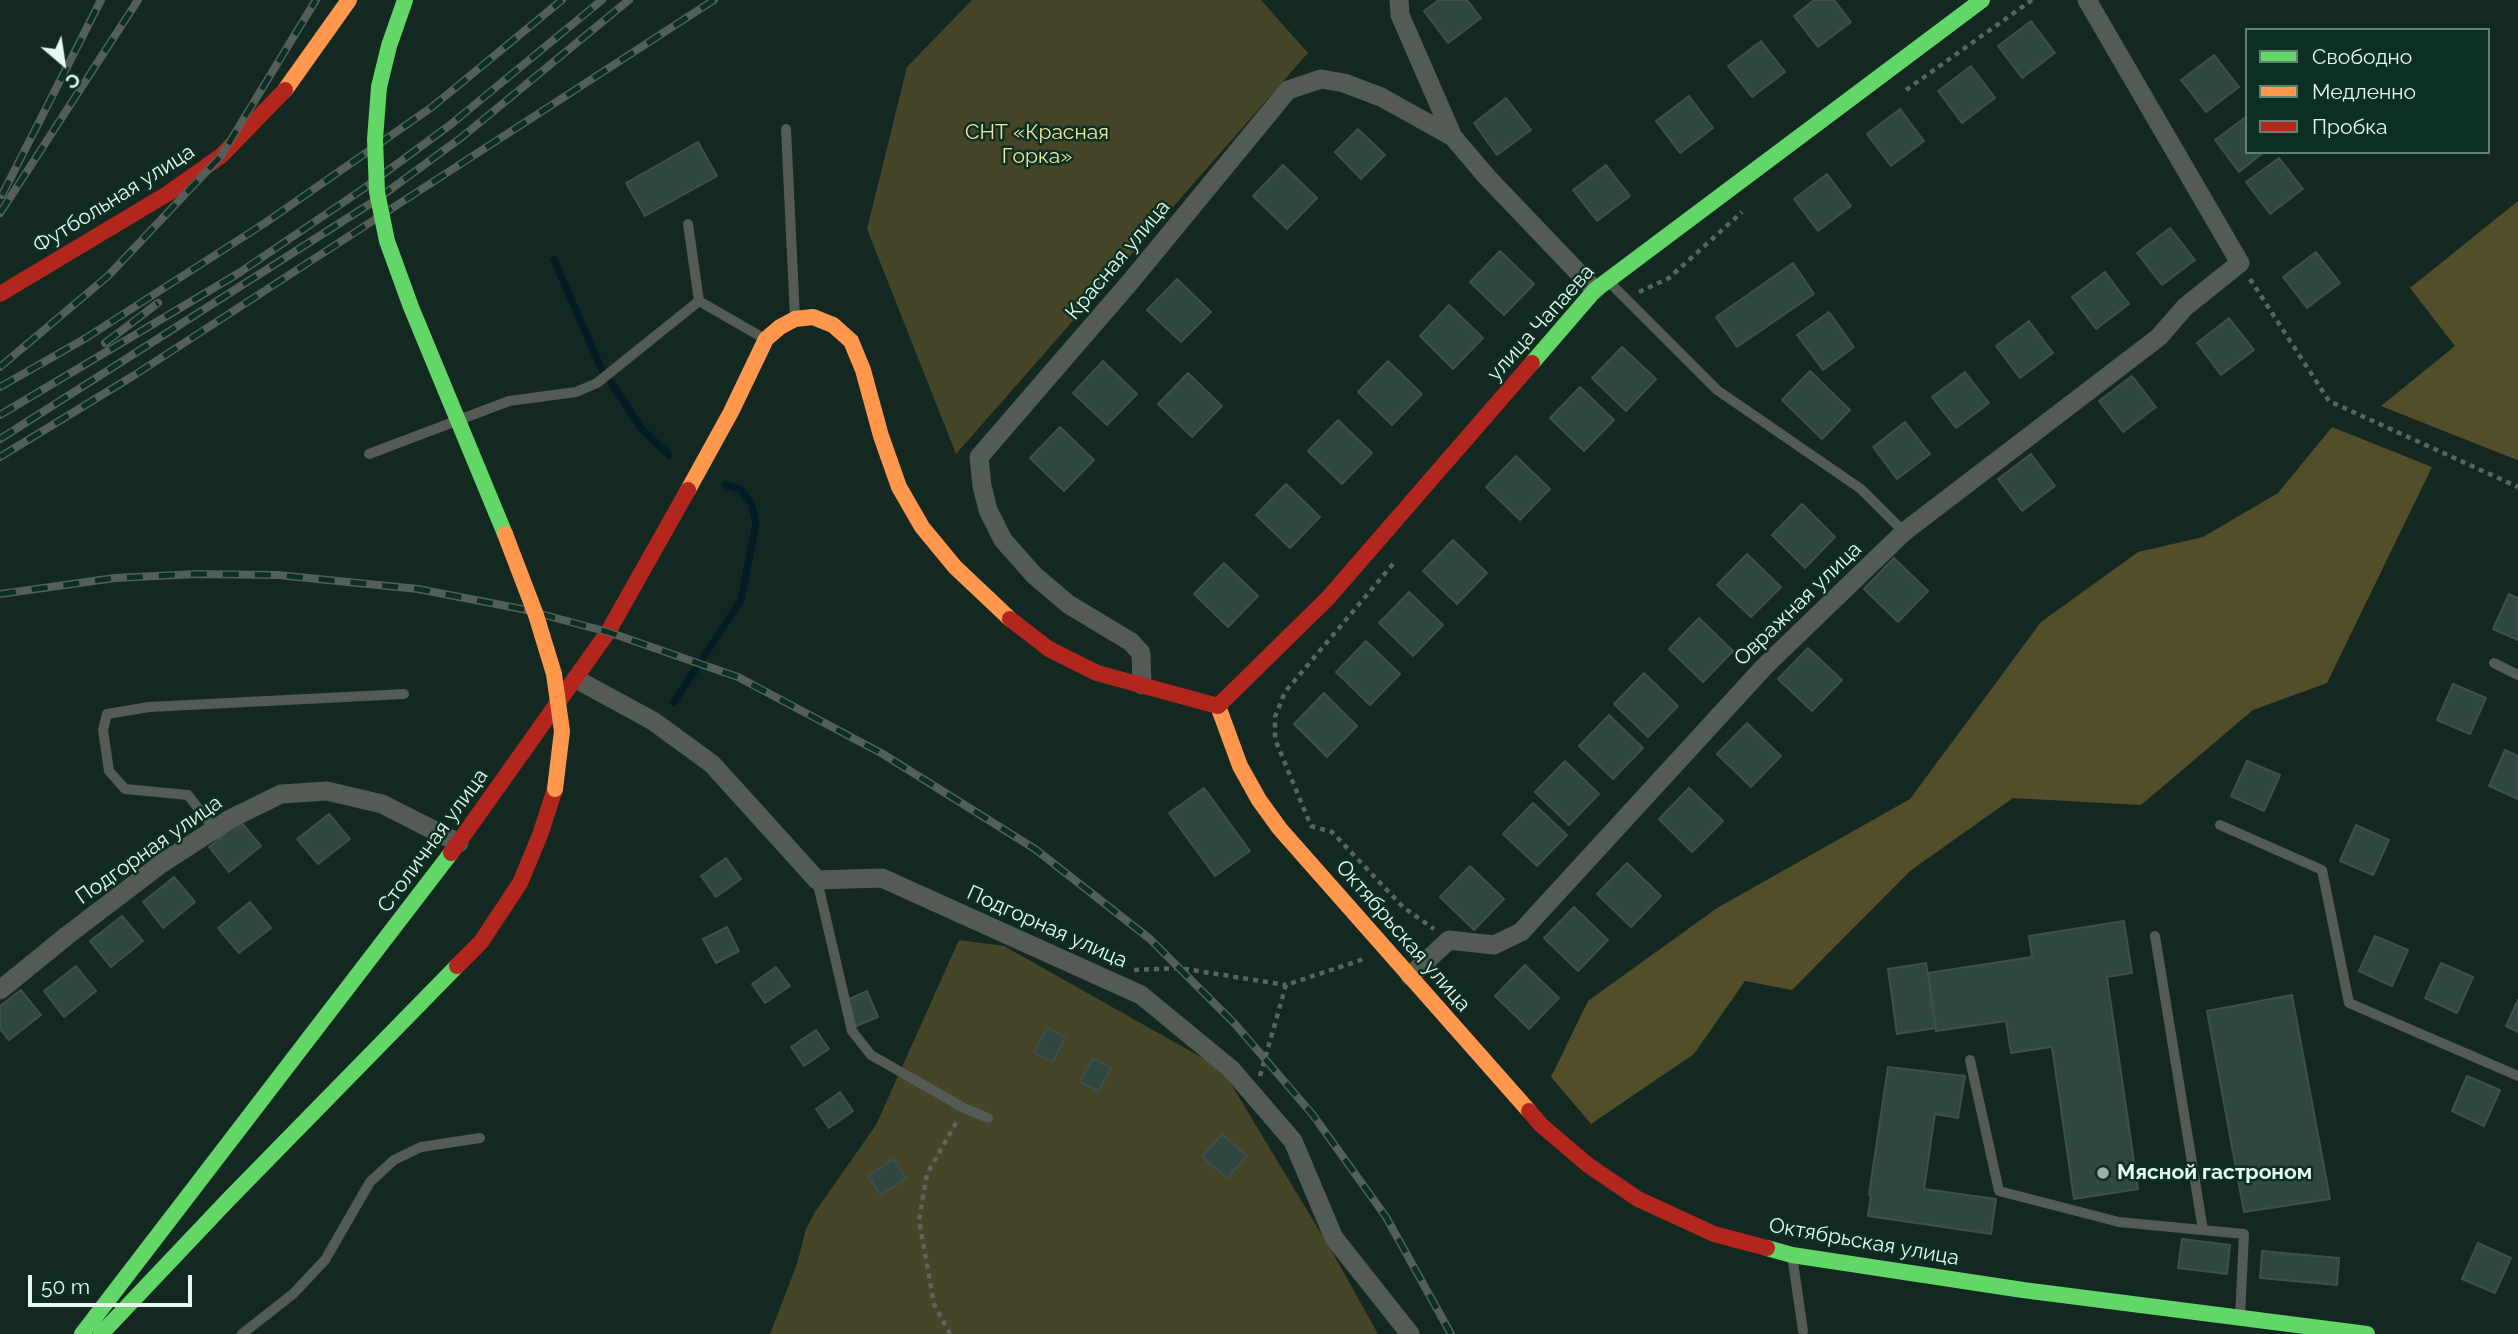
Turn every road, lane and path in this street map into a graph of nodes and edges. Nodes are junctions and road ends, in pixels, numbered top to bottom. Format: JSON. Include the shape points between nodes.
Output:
{"nodes":[{"id":1,"x":349,"y":0,"type":"edge"},
{"id":2,"x":405,"y":0,"type":"edge"},
{"id":3,"x":1399,"y":0,"type":"edge"},
{"id":4,"x":1982,"y":0,"type":"edge"},
{"id":5,"x":2032,"y":0,"type":"edge"},
{"id":6,"x":2087,"y":0,"type":"edge"},
{"id":7,"x":1896,"y":97,"type":"dead end"},
{"id":8,"x":786,"y":129,"type":"dead end"},
{"id":9,"x":1453,"y":137,"type":"junction"},
{"id":10,"x":1751,"y":204,"type":"dead end"},
{"id":11,"x":688,"y":224,"type":"dead end"},
{"id":12,"x":2240,"y":263,"type":"junction"},
{"id":13,"x":1601,"y":285,"type":"junction"},
{"id":14,"x":0,"y":294,"type":"edge"},
{"id":15,"x":1626,"y":298,"type":"junction"},
{"id":16,"x":699,"y":301,"type":"junction"},
{"id":17,"x":795,"y":319,"type":"junction"},
{"id":18,"x":766,"y":339,"type":"junction"},
{"id":19,"x":369,"y":454,"type":"dead end"},
{"id":20,"x":2518,"y":487,"type":"edge"},
{"id":21,"x":1904,"y":532,"type":"junction"},
{"id":22,"x":1401,"y":554,"type":"dead end"},
{"id":23,"x":2494,"y":663,"type":"dead end"},
{"id":24,"x":2518,"y":675,"type":"edge"},
{"id":25,"x":576,"y":679,"type":"junction"},
{"id":26,"x":1142,"y":685,"type":"junction"},
{"id":27,"x":404,"y":694,"type":"dead end"},
{"id":28,"x":1218,"y":706,"type":"junction"},
{"id":29,"x":2220,"y":825,"type":"dead end"},
{"id":30,"x":215,"y":829,"type":"junction"},
{"id":31,"x":459,"y":843,"type":"junction"},
{"id":32,"x":817,"y":880,"type":"junction"},
{"id":33,"x":2155,"y":936,"type":"dead end"},
{"id":34,"x":1449,"y":940,"type":"junction"},
{"id":35,"x":1388,"y":951,"type":"junction"},
{"id":36,"x":1128,"y":970,"type":"dead end"},
{"id":37,"x":1410,"y":976,"type":"junction"},
{"id":38,"x":1286,"y":985,"type":"junction"},
{"id":39,"x":0,"y":990,"type":"edge"},
{"id":40,"x":1970,"y":1060,"type":"dead end"},
{"id":41,"x":2518,"y":1076,"type":"edge"},
{"id":42,"x":1253,"y":1095,"type":"junction"},
{"id":43,"x":964,"y":1108,"type":"junction"},
{"id":44,"x":988,"y":1118,"type":"dead end"},
{"id":45,"x":480,"y":1138,"type":"dead end"},
{"id":46,"x":2203,"y":1230,"type":"junction"},
{"id":47,"x":1792,"y":1255,"type":"junction"},
{"id":48,"x":2240,"y":1318,"type":"junction"},
{"id":49,"x":1803,"y":1331,"type":"dead end"},
{"id":50,"x":82,"y":1334,"type":"edge"},
{"id":51,"x":101,"y":1334,"type":"edge"},
{"id":52,"x":242,"y":1334,"type":"edge"},
{"id":53,"x":950,"y":1334,"type":"edge"},
{"id":54,"x":1410,"y":1334,"type":"edge"},
{"id":55,"x":2367,"y":1334,"type":"edge"}],
"edges":[{"from":1,"to":14,"type":"street","name":"Футбольная улица","via":[[288,87],[221,156],[167,194]]},
{"from":2,"to":51,"type":"street","bridge":true,"via":[[379,87],[377,192],[387,241],[411,307],[510,547],[551,662],[562,731],[555,789],[520,883],[481,942]]},
{"from":3,"to":9,"type":"street","via":[[1400,15]]},
{"from":4,"to":13,"type":"street","name":"улица Чапаева"},
{"from":5,"to":7,"type":"path"},
{"from":6,"to":12,"type":"street"},
{"from":8,"to":17,"type":"lane"},
{"from":9,"to":13,"type":"street","via":[[1487,177]]},
{"from":9,"to":26,"type":"street","name":"Красная улица","via":[[1381,97],[1344,83],[1321,79],[1289,90],[979,457],[988,510],[1003,540],[1068,604],[1131,642],[1140,653]]},
{"from":10,"to":15,"type":"path","via":[[1669,278]]},
{"from":11,"to":16,"type":"lane"},
{"from":12,"to":20,"type":"path","via":[[2329,401]]},
{"from":12,"to":21,"type":"street","name":"Овражная улица","via":[[2185,307],[2159,337]]},
{"from":13,"to":15,"type":"lane"},
{"from":13,"to":28,"type":"street","name":"улица Чапаева","via":[[1328,598]]},
{"from":15,"to":21,"type":"lane","via":[[1717,390],[1861,489]]},
{"from":16,"to":18,"type":"lane"},
{"from":16,"to":19,"type":"lane","via":[[597,383],[576,392],[509,401]]},
{"from":17,"to":18,"type":"street"},
{"from":17,"to":26,"type":"street","via":[[813,317],[833,325],[850,341],[899,486],[922,527],[955,567],[1049,649],[1097,673]]},
{"from":18,"to":25,"type":"street","name":"Столичная улица","via":[[657,546]]},
{"from":21,"to":34,"type":"street","name":"Овражная улица","via":[[1765,666],[1521,932],[1494,946]]},
{"from":22,"to":34,"type":"path","via":[[1285,692],[1275,717],[1275,739],[1311,826],[1332,832],[1403,906]]},
{"from":23,"to":24,"type":"lane"},
{"from":25,"to":31,"type":"street","name":"Столичная улица"},
{"from":25,"to":32,"type":"street","via":[[653,721],[712,764]]},
{"from":26,"to":28,"type":"street"},
{"from":27,"to":30,"type":"lane","via":[[149,707],[107,715],[103,730],[109,771],[125,789],[188,795]]},
{"from":28,"to":35,"type":"street","name":"Октябрьская улица","via":[[1240,766],[1259,800]]},
{"from":29,"to":41,"type":"lane","via":[[2322,870],[2349,1003]]},
{"from":30,"to":31,"type":"street","name":"Подгорная улица","via":[[281,794],[327,790],[382,804]]},
{"from":30,"to":39,"type":"street","name":"Подгорная улица","via":[[151,872]]},
{"from":31,"to":50,"type":"street","name":"Столичная улица"},
{"from":32,"to":42,"type":"street","name":"Подгорная улица","via":[[882,878],[1141,995],[1231,1069]]},
{"from":32,"to":43,"type":"lane","via":[[852,1031],[871,1055]]},
{"from":33,"to":46,"type":"lane"},
{"from":34,"to":37,"type":"street"},
{"from":35,"to":37,"type":"street","name":"Октябрьская улица"},
{"from":35,"to":38,"type":"path"},
{"from":36,"to":38,"type":"path","via":[[1179,968]]},
{"from":37,"to":47,"type":"street","name":"Октябрьская улица","via":[[1541,1125],[1588,1165],[1638,1199],[1714,1234]]},
{"from":38,"to":42,"type":"path"},
{"from":40,"to":46,"type":"lane","via":[[1999,1191],[2119,1222]]},
{"from":42,"to":54,"type":"street","name":"Подгорная улица","via":[[1293,1142],[1334,1238]]},
{"from":43,"to":44,"type":"lane"},
{"from":43,"to":53,"type":"path","via":[[927,1174],[919,1220],[934,1304]]},
{"from":45,"to":52,"type":"lane","via":[[421,1147],[394,1160],[370,1182],[325,1260],[293,1294]]},
{"from":46,"to":48,"type":"lane","via":[[2244,1234]]},
{"from":47,"to":48,"type":"street","name":"Октябрьская улица"},
{"from":47,"to":49,"type":"lane"},
{"from":48,"to":55,"type":"street","name":"Октябрьская улица"}]}
